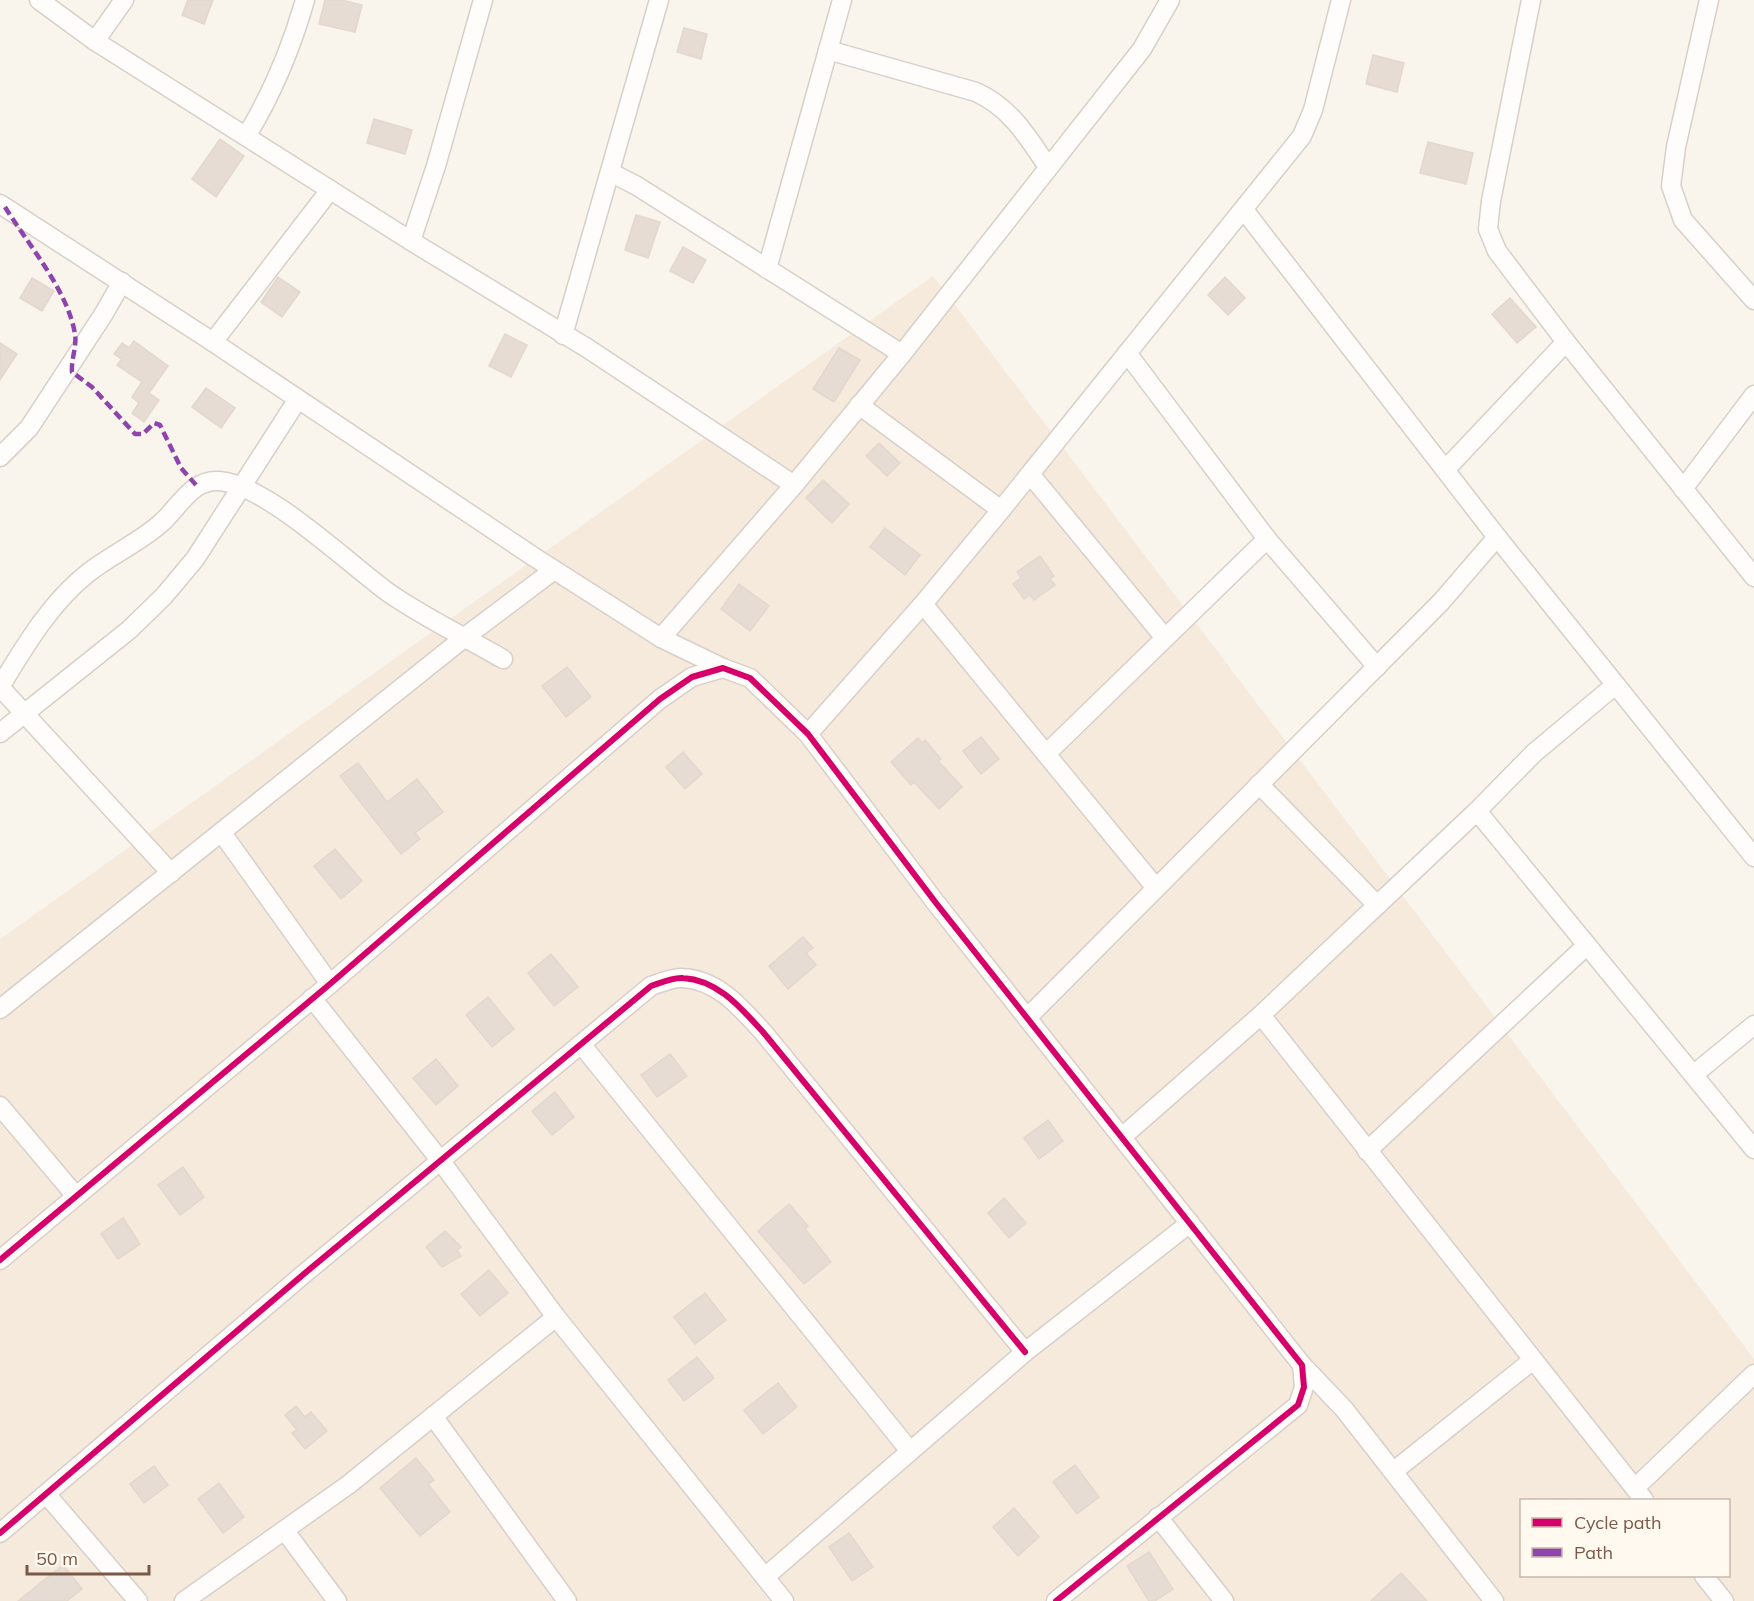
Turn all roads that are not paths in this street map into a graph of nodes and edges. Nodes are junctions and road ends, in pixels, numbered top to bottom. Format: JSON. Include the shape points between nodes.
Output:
{"nodes":[{"id":1,"x":39,"y":0,"type":"edge"},
{"id":2,"x":124,"y":0,"type":"edge"},
{"id":3,"x":305,"y":0,"type":"edge"},
{"id":4,"x":483,"y":0,"type":"edge"},
{"id":5,"x":659,"y":0,"type":"edge"},
{"id":6,"x":842,"y":0,"type":"edge"},
{"id":7,"x":1170,"y":0,"type":"edge"},
{"id":8,"x":1341,"y":0,"type":"edge"},
{"id":9,"x":1530,"y":0,"type":"edge"},
{"id":10,"x":1709,"y":0,"type":"edge"},
{"id":11,"x":95,"y":41,"type":"junction"},
{"id":12,"x":828,"y":50,"type":"junction"},
{"id":13,"x":247,"y":135,"type":"junction"},
{"id":14,"x":1048,"y":167,"type":"junction"},
{"id":15,"x":610,"y":172,"type":"junction"},
{"id":16,"x":330,"y":190,"type":"junction"},
{"id":17,"x":0,"y":204,"type":"edge"},
{"id":18,"x":1244,"y":210,"type":"junction"},
{"id":19,"x":411,"y":241,"type":"junction"},
{"id":20,"x":767,"y":269,"type":"junction"},
{"id":21,"x":122,"y":282,"type":"junction"},
{"id":22,"x":1754,"y":300,"type":"edge"},
{"id":23,"x":563,"y":335,"type":"junction"},
{"id":24,"x":213,"y":342,"type":"junction"},
{"id":25,"x":1566,"y":342,"type":"junction"},
{"id":26,"x":1127,"y":352,"type":"junction"},
{"id":27,"x":902,"y":354,"type":"junction"},
{"id":28,"x":1754,"y":395,"type":"edge"},
{"id":29,"x":298,"y":399,"type":"junction"},
{"id":30,"x":859,"y":405,"type":"junction"},
{"id":31,"x":0,"y":456,"type":"edge"},
{"id":32,"x":1445,"y":470,"type":"junction"},
{"id":33,"x":1030,"y":474,"type":"junction"},
{"id":34,"x":794,"y":484,"type":"junction"},
{"id":35,"x":240,"y":486,"type":"junction"},
{"id":36,"x":1683,"y":489,"type":"junction"},
{"id":37,"x":1001,"y":510,"type":"junction"},
{"id":38,"x":1497,"y":537,"type":"junction"},
{"id":39,"x":1267,"y":538,"type":"junction"},
{"id":40,"x":554,"y":570,"type":"junction"},
{"id":41,"x":1754,"y":577,"type":"edge"},
{"id":42,"x":923,"y":604,"type":"junction"},
{"id":43,"x":465,"y":637,"type":"junction"},
{"id":44,"x":661,"y":638,"type":"junction"},
{"id":45,"x":1165,"y":638,"type":"junction"},
{"id":46,"x":503,"y":659,"type":"dead end"},
{"id":47,"x":1377,"y":667,"type":"junction"},
{"id":48,"x":723,"y":668,"type":"junction"},
{"id":49,"x":1614,"y":686,"type":"junction"},
{"id":50,"x":0,"y":687,"type":"edge"},
{"id":51,"x":25,"y":711,"type":"junction"},
{"id":52,"x":0,"y":733,"type":"edge"},
{"id":53,"x":808,"y":734,"type":"junction"},
{"id":54,"x":1046,"y":754,"type":"junction"},
{"id":55,"x":1259,"y":784,"type":"junction"},
{"id":56,"x":1477,"y":811,"type":"junction"},
{"id":57,"x":222,"y":833,"type":"junction"},
{"id":58,"x":1754,"y":857,"type":"edge"},
{"id":59,"x":171,"y":873,"type":"junction"},
{"id":60,"x":1156,"y":888,"type":"junction"},
{"id":61,"x":1377,"y":905,"type":"junction"},
{"id":62,"x":1587,"y":945,"type":"junction"},
{"id":63,"x":330,"y":984,"type":"junction"},
{"id":64,"x":312,"y":998,"type":"junction"},
{"id":65,"x":0,"y":1009,"type":"edge"},
{"id":66,"x":1261,"y":1015,"type":"junction"},
{"id":67,"x":1027,"y":1018,"type":"junction"},
{"id":68,"x":1754,"y":1025,"type":"edge"},
{"id":69,"x":581,"y":1044,"type":"junction"},
{"id":70,"x":1693,"y":1075,"type":"junction"},
{"id":71,"x":0,"y":1106,"type":"edge"},
{"id":72,"x":1122,"y":1137,"type":"junction"},
{"id":73,"x":1754,"y":1149,"type":"edge"},
{"id":74,"x":1367,"y":1150,"type":"junction"},
{"id":75,"x":440,"y":1160,"type":"junction"},
{"id":76,"x":75,"y":1195,"type":"junction"},
{"id":77,"x":1190,"y":1223,"type":"junction"},
{"id":78,"x":0,"y":1260,"type":"edge"},
{"id":79,"x":556,"y":1317,"type":"junction"},
{"id":80,"x":1025,"y":1352,"type":"junction"},
{"id":81,"x":1533,"y":1360,"type":"junction"},
{"id":82,"x":1302,"y":1365,"type":"junction"},
{"id":83,"x":1754,"y":1374,"type":"edge"},
{"id":84,"x":433,"y":1416,"type":"junction"},
{"id":85,"x":910,"y":1451,"type":"junction"},
{"id":86,"x":1394,"y":1471,"type":"junction"},
{"id":87,"x":1640,"y":1494,"type":"edge"},
{"id":88,"x":47,"y":1495,"type":"junction"},
{"id":89,"x":1158,"y":1517,"type":"junction"},
{"id":90,"x":285,"y":1531,"type":"junction"},
{"id":91,"x":0,"y":1533,"type":"edge"},
{"id":92,"x":765,"y":1577,"type":"junction"},
{"id":93,"x":1706,"y":1577,"type":"edge"},
{"id":94,"x":138,"y":1601,"type":"edge"},
{"id":95,"x":184,"y":1601,"type":"edge"},
{"id":96,"x":337,"y":1601,"type":"edge"},
{"id":97,"x":567,"y":1601,"type":"edge"},
{"id":98,"x":784,"y":1601,"type":"edge"},
{"id":99,"x":1056,"y":1601,"type":"edge"},
{"id":100,"x":1224,"y":1601,"type":"edge"},
{"id":101,"x":1494,"y":1601,"type":"edge"},
{"id":102,"x":1724,"y":1601,"type":"edge"}],
"edges":[{"from":1,"to":11,"type":"street"},
{"from":2,"to":11,"type":"street"},
{"from":3,"to":13,"type":"street","via":[[285,63]]},
{"from":4,"to":19,"type":"street"},
{"from":5,"to":15,"type":"street"},
{"from":6,"to":12,"type":"street"},
{"from":7,"to":14,"type":"street","via":[[1142,49]]},
{"from":8,"to":18,"type":"street","via":[[1306,127]]},
{"from":9,"to":25,"type":"street","via":[[1488,229],[1497,251]]},
{"from":10,"to":22,"type":"street","via":[[1671,186],[1683,220]]},
{"from":11,"to":13,"type":"street"},
{"from":12,"to":14,"type":"street","via":[[976,92],[995,101],[1014,118]]},
{"from":12,"to":20,"type":"street"},
{"from":13,"to":16,"type":"street"},
{"from":14,"to":27,"type":"street"},
{"from":15,"to":20,"type":"street"},
{"from":15,"to":23,"type":"street"},
{"from":16,"to":19,"type":"street"},
{"from":16,"to":24,"type":"street"},
{"from":17,"to":21,"type":"street"},
{"from":18,"to":26,"type":"street"},
{"from":18,"to":32,"type":"street"},
{"from":19,"to":23,"type":"street"},
{"from":20,"to":27,"type":"street"},
{"from":21,"to":24,"type":"street"},
{"from":21,"to":31,"type":"street","via":[[29,428]]},
{"from":23,"to":34,"type":"street"},
{"from":24,"to":29,"type":"street"},
{"from":25,"to":32,"type":"street"},
{"from":25,"to":36,"type":"street"},
{"from":26,"to":33,"type":"street"},
{"from":26,"to":39,"type":"street"},
{"from":27,"to":30,"type":"street"},
{"from":28,"to":36,"type":"street"},
{"from":29,"to":35,"type":"street"},
{"from":29,"to":40,"type":"street"},
{"from":30,"to":34,"type":"street"},
{"from":30,"to":37,"type":"street"},
{"from":32,"to":38,"type":"street"},
{"from":33,"to":37,"type":"street"},
{"from":33,"to":45,"type":"street"},
{"from":34,"to":44,"type":"street"},
{"from":35,"to":43,"type":"street","via":[[328,543],[387,592]]},
{"from":35,"to":50,"type":"street","via":[[218,481],[196,485],[159,525],[89,572],[63,595],[32,635]]},
{"from":35,"to":51,"type":"street","via":[[195,559],[164,596],[129,630]]},
{"from":36,"to":41,"type":"street"},
{"from":37,"to":42,"type":"street"},
{"from":38,"to":47,"type":"street"},
{"from":38,"to":49,"type":"street"},
{"from":39,"to":45,"type":"street"},
{"from":39,"to":47,"type":"street"},
{"from":40,"to":43,"type":"street"},
{"from":40,"to":44,"type":"street"},
{"from":42,"to":53,"type":"street"},
{"from":42,"to":54,"type":"street"},
{"from":43,"to":46,"type":"street"},
{"from":43,"to":57,"type":"street"},
{"from":44,"to":48,"type":"street"},
{"from":45,"to":54,"type":"street"},
{"from":47,"to":55,"type":"street"},
{"from":48,"to":53,"type":"street","via":[[758,684]]},
{"from":48,"to":63,"type":"street","via":[[692,677],[660,699]]},
{"from":49,"to":56,"type":"street","via":[[1534,753]]},
{"from":49,"to":58,"type":"street"},
{"from":50,"to":51,"type":"street"},
{"from":51,"to":52,"type":"street"},
{"from":51,"to":59,"type":"street"},
{"from":53,"to":67,"type":"street"},
{"from":54,"to":60,"type":"street"},
{"from":55,"to":60,"type":"street"},
{"from":55,"to":61,"type":"street"},
{"from":56,"to":61,"type":"street"},
{"from":56,"to":62,"type":"street"},
{"from":57,"to":59,"type":"street"},
{"from":57,"to":63,"type":"street"},
{"from":59,"to":65,"type":"street"},
{"from":60,"to":67,"type":"street"},
{"from":61,"to":66,"type":"street"},
{"from":62,"to":70,"type":"street"},
{"from":62,"to":74,"type":"street"},
{"from":63,"to":64,"type":"street"},
{"from":64,"to":75,"type":"street"},
{"from":64,"to":76,"type":"street"},
{"from":66,"to":72,"type":"street"},
{"from":66,"to":74,"type":"street"},
{"from":67,"to":72,"type":"street"},
{"from":68,"to":70,"type":"street"},
{"from":69,"to":75,"type":"street"},
{"from":69,"to":80,"type":"street","via":[[651,986],[682,978],[712,986],[734,1001]]},
{"from":69,"to":85,"type":"street"},
{"from":70,"to":73,"type":"street"},
{"from":71,"to":76,"type":"street"},
{"from":72,"to":77,"type":"street"},
{"from":74,"to":81,"type":"street"},
{"from":75,"to":79,"type":"street"},
{"from":75,"to":88,"type":"street"},
{"from":76,"to":78,"type":"street"},
{"from":77,"to":80,"type":"street"},
{"from":77,"to":82,"type":"street"},
{"from":79,"to":84,"type":"street"},
{"from":79,"to":92,"type":"street"},
{"from":80,"to":85,"type":"street"},
{"from":81,"to":86,"type":"street"},
{"from":81,"to":87,"type":"street"},
{"from":82,"to":86,"type":"street"},
{"from":82,"to":89,"type":"street","via":[[1304,1387],[1298,1405]]},
{"from":83,"to":87,"type":"street"},
{"from":84,"to":90,"type":"street"},
{"from":84,"to":97,"type":"street"},
{"from":85,"to":92,"type":"street"},
{"from":86,"to":101,"type":"street"},
{"from":88,"to":91,"type":"street"},
{"from":88,"to":94,"type":"street"},
{"from":89,"to":99,"type":"street"},
{"from":89,"to":100,"type":"street"},
{"from":90,"to":95,"type":"street"},
{"from":90,"to":96,"type":"street"},
{"from":92,"to":98,"type":"street"},
{"from":93,"to":102,"type":"street"}]}
